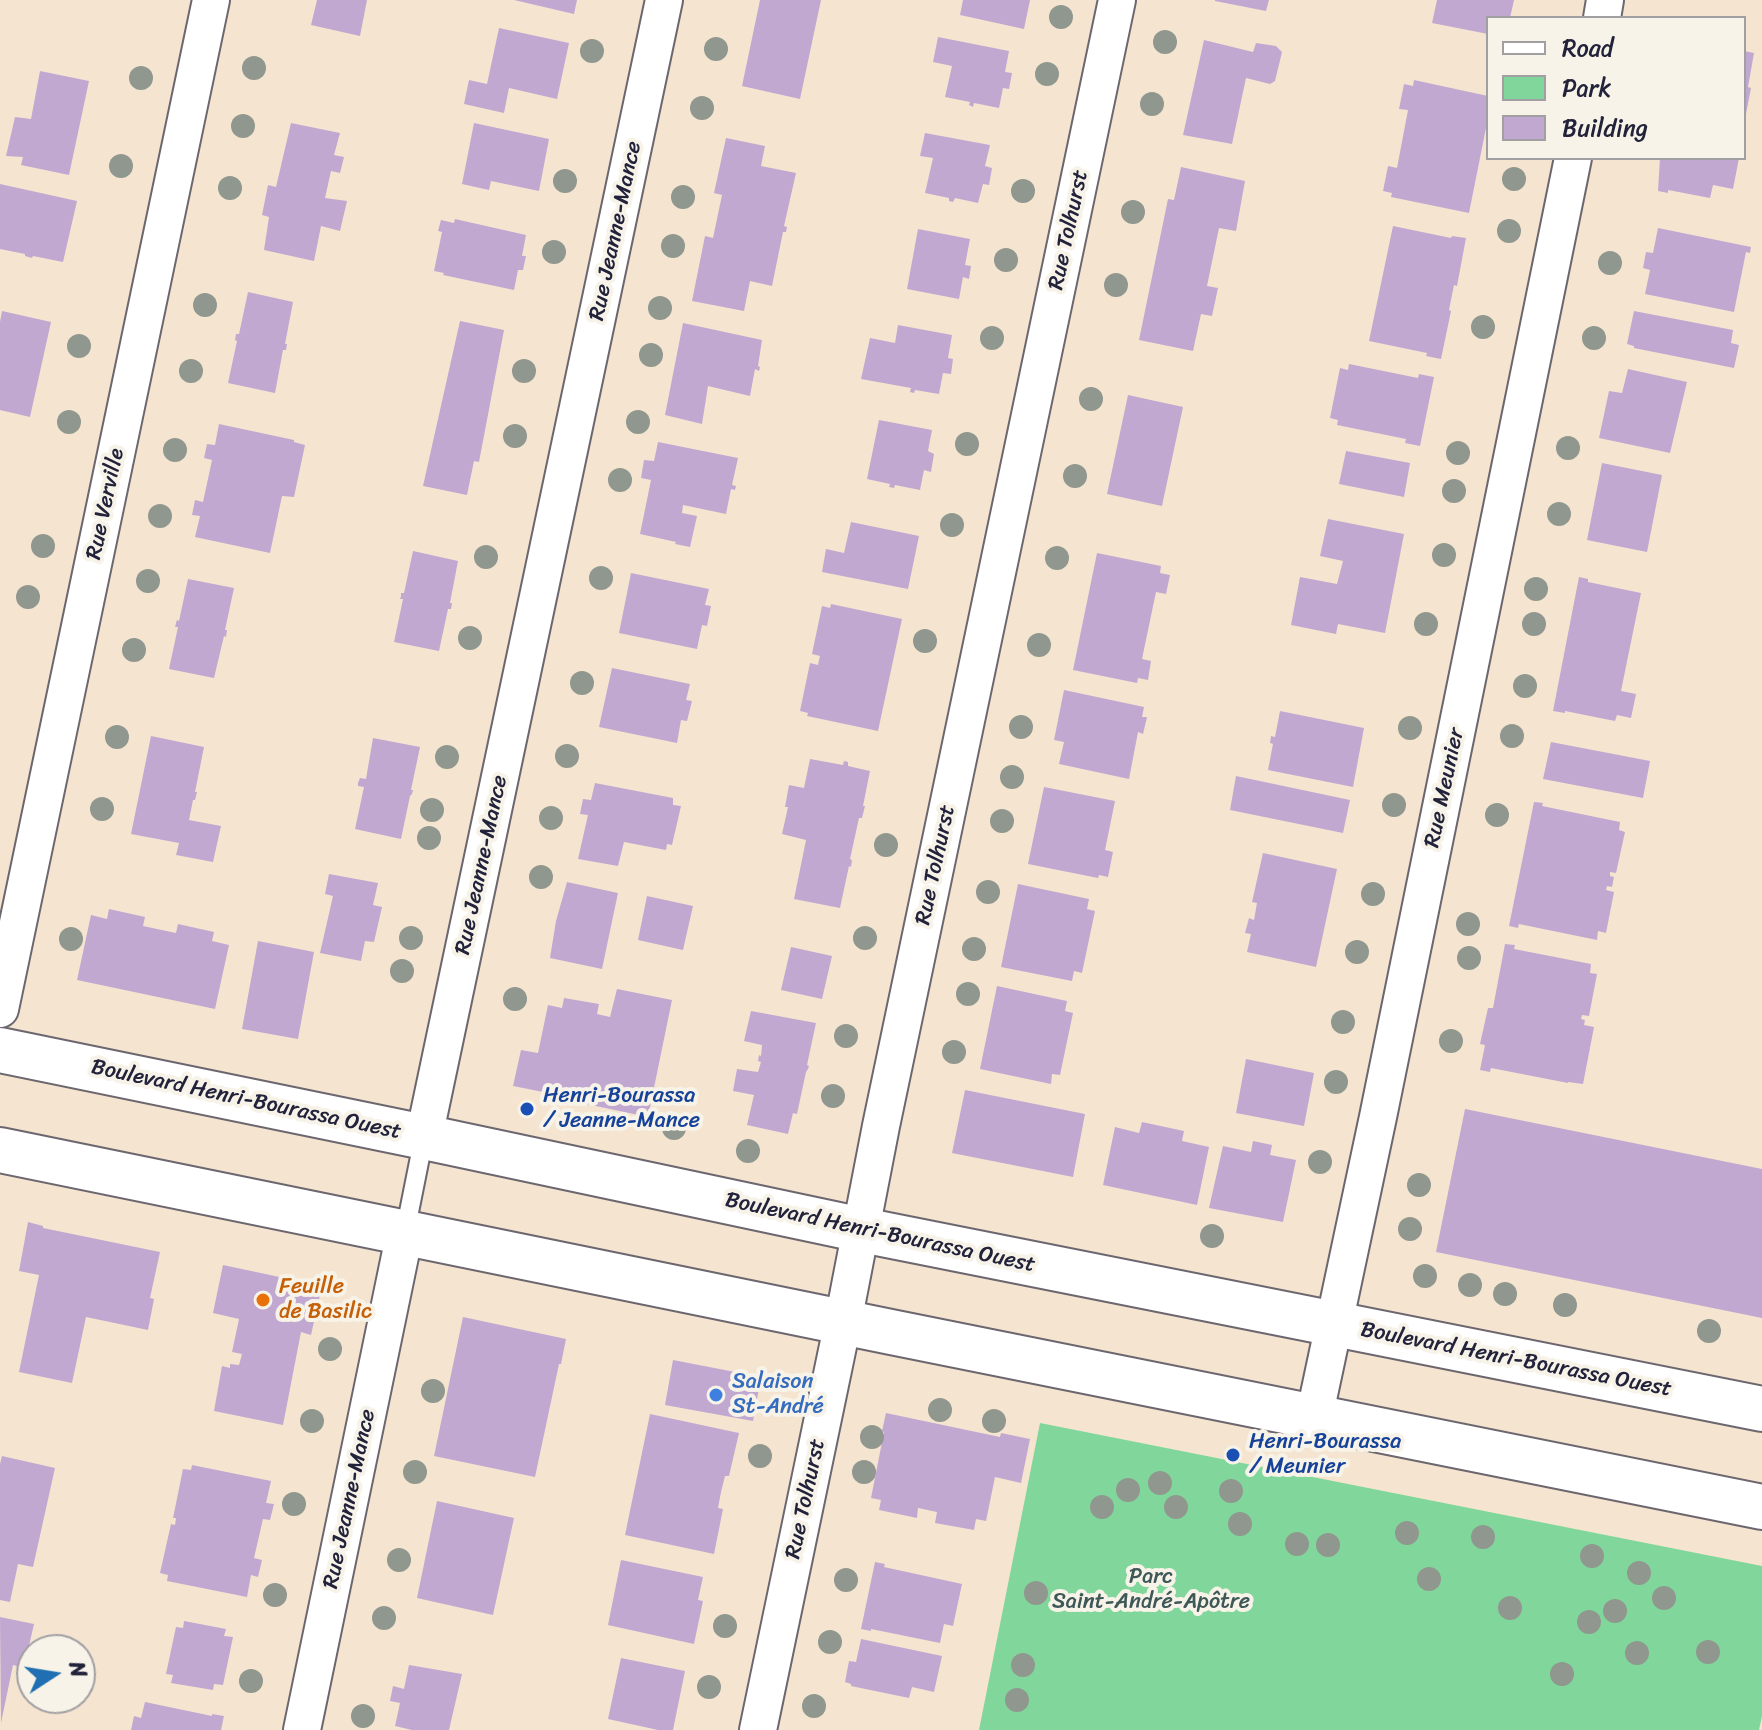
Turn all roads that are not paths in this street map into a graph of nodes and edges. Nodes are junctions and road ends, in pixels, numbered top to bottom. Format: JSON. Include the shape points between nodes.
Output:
{"nodes":[{"id":1,"x":211,"y":0,"type":"edge"},
{"id":2,"x":664,"y":0,"type":"edge"},
{"id":3,"x":1117,"y":0,"type":"edge"},
{"id":4,"x":1573,"y":160,"type":"edge"},
{"id":5,"x":0,"y":1009,"type":"edge"},
{"id":6,"x":0,"y":1050,"type":"edge"},
{"id":7,"x":424,"y":1137,"type":"junction"},
{"id":8,"x":0,"y":1150,"type":"edge"},
{"id":9,"x":862,"y":1230,"type":"junction"},
{"id":10,"x":405,"y":1232,"type":"junction"},
{"id":11,"x":843,"y":1322,"type":"junction"},
{"id":12,"x":1333,"y":1324,"type":"junction"},
{"id":13,"x":1762,"y":1409,"type":"edge"},
{"id":14,"x":1314,"y":1418,"type":"junction"},
{"id":15,"x":1762,"y":1507,"type":"edge"},
{"id":16,"x":302,"y":1730,"type":"edge"},
{"id":17,"x":758,"y":1730,"type":"edge"}],
"edges":[{"from":1,"to":5,"type":"street","name":"Rue Verville"},
{"from":2,"to":7,"type":"street","name":"Rue Jeanne-Mance"},
{"from":3,"to":9,"type":"street","name":"Rue Tolhurst"},
{"from":4,"to":12,"type":"street","name":"Rue Meunier"},
{"from":6,"to":7,"type":"main road","name":"Boulevard Henri-Bourassa Ouest"},
{"from":7,"to":9,"type":"main road","name":"Boulevard Henri-Bourassa Ouest"},
{"from":7,"to":10,"type":"lane","name":"Rue Jeanne-Mance"},
{"from":8,"to":10,"type":"main road"},
{"from":9,"to":11,"type":"street","name":"Rue Tolhurst"},
{"from":9,"to":12,"type":"main road","name":"Boulevard Henri-Bourassa Ouest"},
{"from":10,"to":11,"type":"main road"},
{"from":10,"to":16,"type":"street","name":"Rue Jeanne-Mance"},
{"from":11,"to":14,"type":"main road"},
{"from":11,"to":17,"type":"street","name":"Rue Tolhurst"},
{"from":12,"to":13,"type":"main road","name":"Boulevard Henri-Bourassa Ouest"},
{"from":12,"to":14,"type":"street","name":"Rue Meunier"},
{"from":14,"to":15,"type":"main road"}]}
